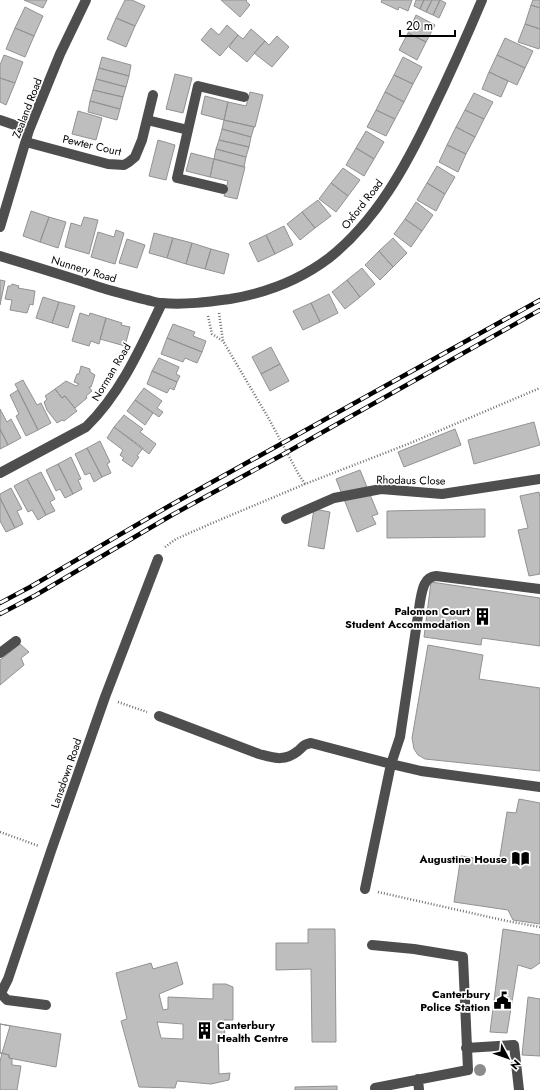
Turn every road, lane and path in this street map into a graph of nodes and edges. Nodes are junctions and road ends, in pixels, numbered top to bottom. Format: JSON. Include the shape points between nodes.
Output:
{"nodes":[{"id":1,"x":86,"y":0,"type":"edge"},
{"id":2,"x":482,"y":0,"type":"edge"},
{"id":3,"x":153,"y":95,"type":"dead end"},
{"id":4,"x":244,"y":97,"type":"dead end"},
{"id":5,"x":0,"y":120,"type":"edge"},
{"id":6,"x":147,"y":120,"type":"junction"},
{"id":7,"x":29,"y":130,"type":"junction"},
{"id":8,"x":188,"y":130,"type":"junction"},
{"id":9,"x":26,"y":142,"type":"junction"},
{"id":10,"x":223,"y":189,"type":"dead end"},
{"id":11,"x":0,"y":228,"type":"edge"},
{"id":12,"x":0,"y":256,"type":"edge"},
{"id":13,"x":217,"y":301,"type":"junction"},
{"id":14,"x":162,"y":303,"type":"junction"},
{"id":15,"x":206,"y":303,"type":"junction"},
{"id":16,"x":224,"y":341,"type":"junction"},
{"id":17,"x":540,"y":388,"type":"edge"},
{"id":18,"x":0,"y":473,"type":"edge"},
{"id":19,"x":540,"y":479,"type":"edge"},
{"id":20,"x":305,"y":484,"type":"junction"},
{"id":21,"x":286,"y":519,"type":"dead end"},
{"id":22,"x":158,"y":559,"type":"joint"},
{"id":23,"x":540,"y":589,"type":"edge"},
{"id":24,"x":16,"y":641,"type":"dead end"},
{"id":25,"x":0,"y":653,"type":"edge"},
{"id":26,"x":105,"y":697,"type":"junction"},
{"id":27,"x":159,"y":716,"type":"joint"},
{"id":28,"x":391,"y":764,"type":"junction"},
{"id":29,"x":540,"y":787,"type":"edge"},
{"id":30,"x":0,"y":832,"type":"edge"},
{"id":31,"x":51,"y":851,"type":"junction"},
{"id":32,"x":365,"y":889,"type":"joint"},
{"id":33,"x":540,"y":927,"type":"edge"},
{"id":34,"x":372,"y":945,"type":"dead end"},
{"id":35,"x":0,"y":994,"type":"edge"},
{"id":36,"x":46,"y":1005,"type":"dead end"},
{"id":37,"x":466,"y":1048,"type":"junction"},
{"id":38,"x":418,"y":1079,"type":"junction"},
{"id":39,"x":375,"y":1088,"type":"dead end"},
{"id":40,"x":419,"y":1090,"type":"edge"},
{"id":41,"x":519,"y":1090,"type":"edge"}],
"edges":[{"from":1,"to":7,"type":"street","name":"Zealand Road","via":[[60,54]]},
{"from":2,"to":13,"type":"street","name":"Oxford Road","via":[[418,141],[399,176],[369,218],[350,239],[307,272],[258,293]]},
{"from":3,"to":6,"type":"street","name":"Pewter Court"},
{"from":4,"to":8,"type":"street","via":[[198,86]]},
{"from":5,"to":7,"type":"street"},
{"from":6,"to":8,"type":"street"},
{"from":6,"to":9,"type":"street","name":"Pewter Court","via":[[135,157],[124,165],[108,164]]},
{"from":7,"to":9,"type":"street","name":"Zealand Road"},
{"from":8,"to":10,"type":"street","via":[[177,178]]},
{"from":9,"to":11,"type":"street","name":"Zealand Road"},
{"from":12,"to":14,"type":"street","name":"Nunnery Road","via":[[128,296]]},
{"from":13,"to":15,"type":"street","name":"Oxford Road"},
{"from":13,"to":16,"type":"path"},
{"from":14,"to":15,"type":"street","name":"Oxford Road"},
{"from":14,"to":18,"type":"street","name":"Norman Road","via":[[130,368],[97,416],[86,427]]},
{"from":15,"to":16,"type":"path","via":[[212,334]]},
{"from":16,"to":20,"type":"path"},
{"from":17,"to":20,"type":"path"},
{"from":19,"to":21,"type":"street","name":"Rhodaus Close","via":[[442,494],[381,489],[334,498]]},
{"from":20,"to":22,"type":"path","via":[[176,539],[166,546]]},
{"from":22,"to":26,"type":"street","name":"Lansdown Road"},
{"from":23,"to":28,"type":"street","via":[[436,576],[427,581],[420,602],[400,737]]},
{"from":24,"to":25,"type":"street"},
{"from":26,"to":27,"type":"path"},
{"from":26,"to":31,"type":"street","name":"Lansdown Road"},
{"from":27,"to":28,"type":"street","via":[[275,758],[290,756],[310,743]]},
{"from":28,"to":29,"type":"street","via":[[421,771]]},
{"from":28,"to":32,"type":"street"},
{"from":30,"to":31,"type":"path"},
{"from":31,"to":35,"type":"street","name":"Lansdown Road","via":[[8,979]]},
{"from":32,"to":33,"type":"path"},
{"from":34,"to":37,"type":"street","via":[[463,957]]},
{"from":35,"to":36,"type":"street","via":[[7,1000]]},
{"from":37,"to":38,"type":"street","via":[[468,1070]]},
{"from":37,"to":41,"type":"street","via":[[514,1045]]},
{"from":38,"to":39,"type":"street"},
{"from":38,"to":40,"type":"street"}]}
